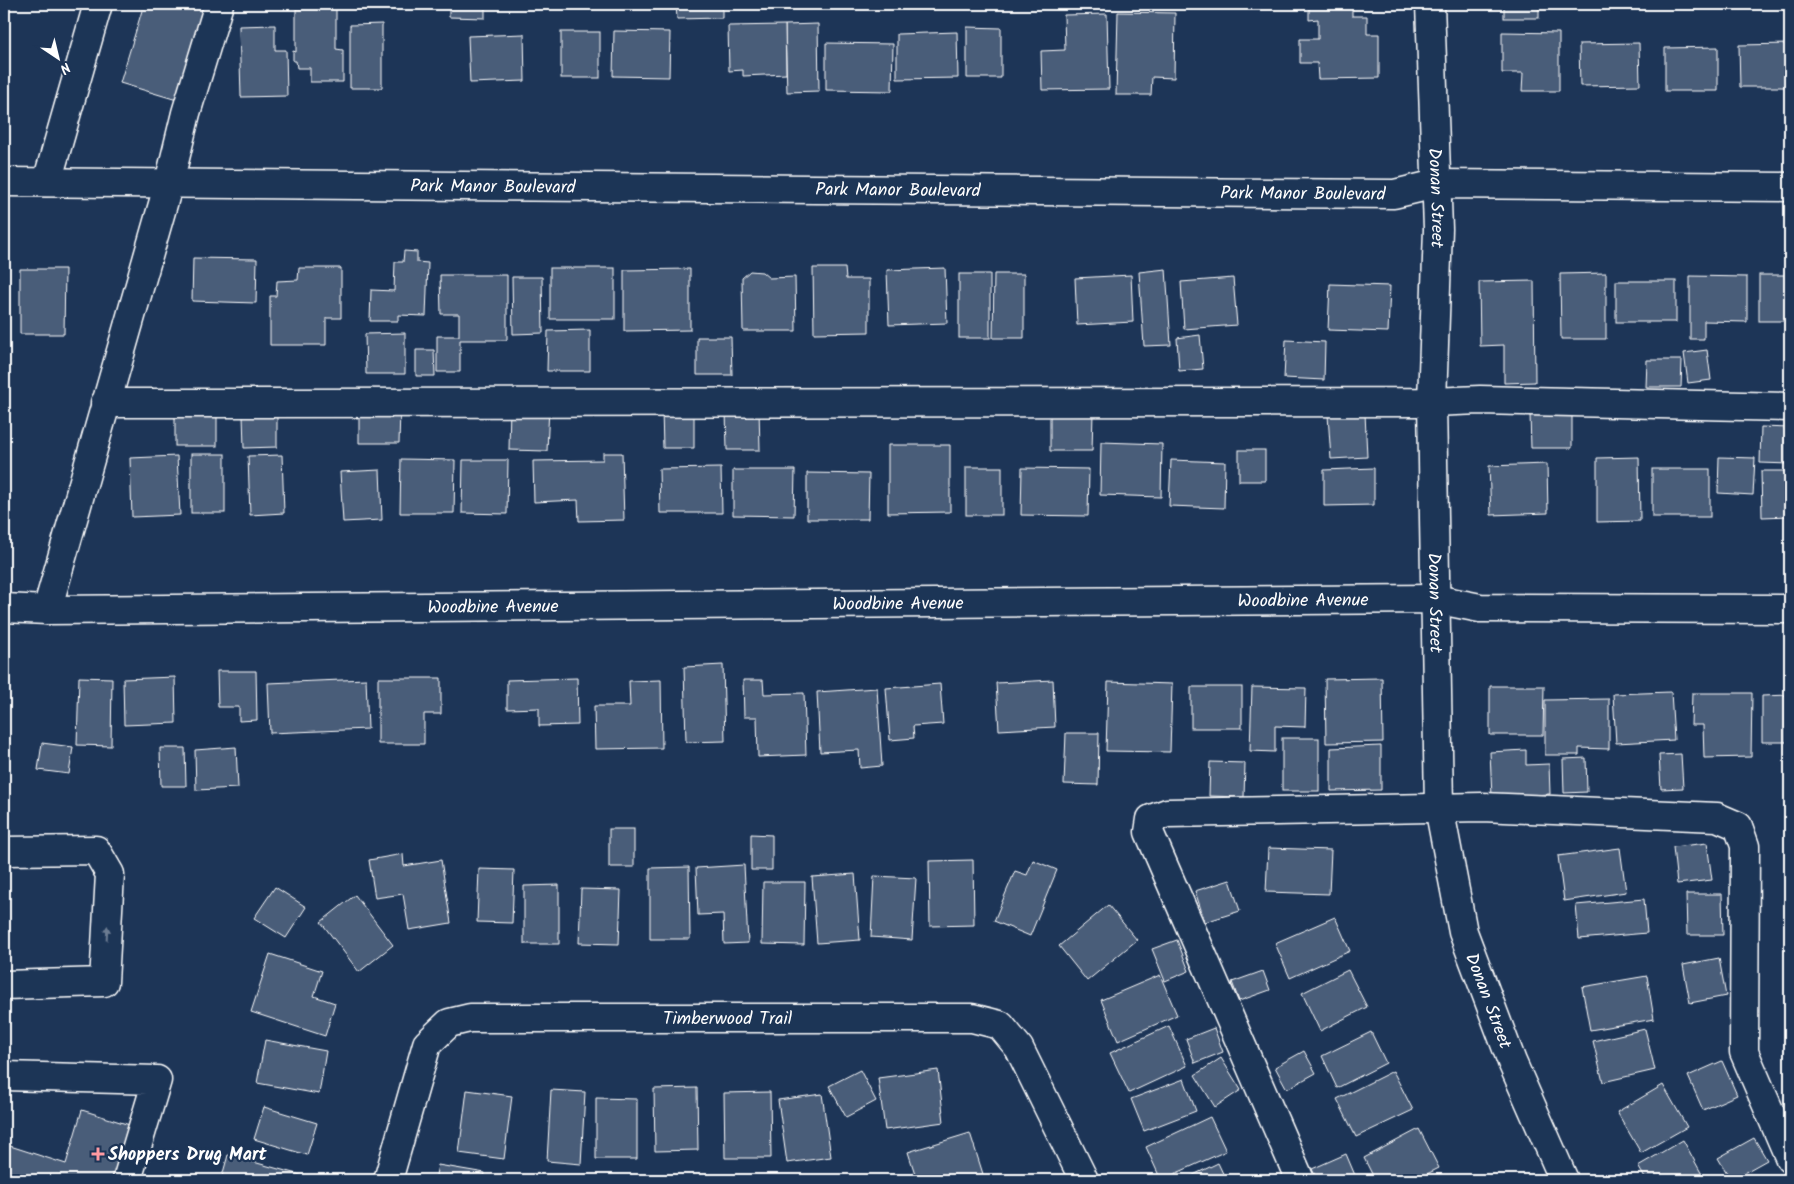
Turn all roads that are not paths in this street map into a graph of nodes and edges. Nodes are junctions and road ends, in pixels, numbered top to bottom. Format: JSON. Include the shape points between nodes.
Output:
{"nodes":[{"id":1,"x":98,"y":4,"type":"edge"},
{"id":2,"x":219,"y":4,"type":"edge"},
{"id":3,"x":1430,"y":4,"type":"edge"},
{"id":4,"x":4,"y":182,"type":"edge"},
{"id":5,"x":47,"y":182,"type":"junction"},
{"id":6,"x":168,"y":183,"type":"junction"},
{"id":7,"x":1436,"y":184,"type":"junction"},
{"id":8,"x":1790,"y":187,"type":"edge"},
{"id":9,"x":1432,"y":402,"type":"junction"},
{"id":10,"x":105,"y":403,"type":"junction"},
{"id":11,"x":1790,"y":407,"type":"edge"},
{"id":12,"x":1435,"y":599,"type":"junction"},
{"id":13,"x":4,"y":608,"type":"edge"},
{"id":14,"x":1790,"y":609,"type":"edge"},
{"id":15,"x":47,"y":610,"type":"junction"},
{"id":16,"x":1439,"y":807,"type":"junction"},
{"id":17,"x":4,"y":851,"type":"edge"},
{"id":18,"x":4,"y":985,"type":"edge"},
{"id":19,"x":4,"y":1076,"type":"edge"},
{"id":20,"x":1790,"y":1159,"type":"edge"},
{"id":21,"x":127,"y":1180,"type":"edge"},
{"id":22,"x":388,"y":1180,"type":"edge"},
{"id":23,"x":1084,"y":1180,"type":"edge"},
{"id":24,"x":1300,"y":1180,"type":"edge"},
{"id":25,"x":1564,"y":1180,"type":"edge"}],
"edges":[{"from":1,"to":5,"type":"street"},
{"from":2,"to":6,"type":"street"},
{"from":3,"to":7,"type":"street","name":"Donan Street"},
{"from":4,"to":5,"type":"street","name":"Park Manor Boulevard"},
{"from":5,"to":6,"type":"street","name":"Park Manor Boulevard"},
{"from":6,"to":7,"type":"street","name":"Park Manor Boulevard","via":[[1394,194]]},
{"from":6,"to":10,"type":"street"},
{"from":7,"to":8,"type":"street","name":"Park Manor Boulevard"},
{"from":7,"to":9,"type":"street","name":"Donan Street","via":[[1438,229]]},
{"from":9,"to":10,"type":"street"},
{"from":9,"to":11,"type":"street","via":[[1480,400]]},
{"from":9,"to":12,"type":"street","name":"Donan Street"},
{"from":10,"to":15,"type":"street"},
{"from":12,"to":14,"type":"street","name":"Woodbine Avenue","via":[[1480,608]]},
{"from":12,"to":15,"type":"street","name":"Woodbine Avenue"},
{"from":12,"to":16,"type":"street","name":"Donan Street"},
{"from":13,"to":15,"type":"street","name":"Woodbine Avenue"},
{"from":16,"to":20,"type":"street","via":[[1717,817],[1738,826],[1745,846],[1744,1052]]},
{"from":16,"to":24,"type":"street","via":[[1167,813],[1151,819],[1149,832]]},
{"from":16,"to":25,"type":"street","name":"Donan Street","via":[[1463,932],[1512,1062]]},
{"from":18,"to":17,"type":"street","one_way":true,"via":[[104,982],[110,874],[96,850]]},
{"from":19,"to":21,"type":"street","via":[[157,1080]]},
{"from":22,"to":23,"type":"street","name":"Timberwood Trail","via":[[427,1044],[449,1023],[470,1018],[972,1018],[1000,1025],[1019,1048]]}]}
